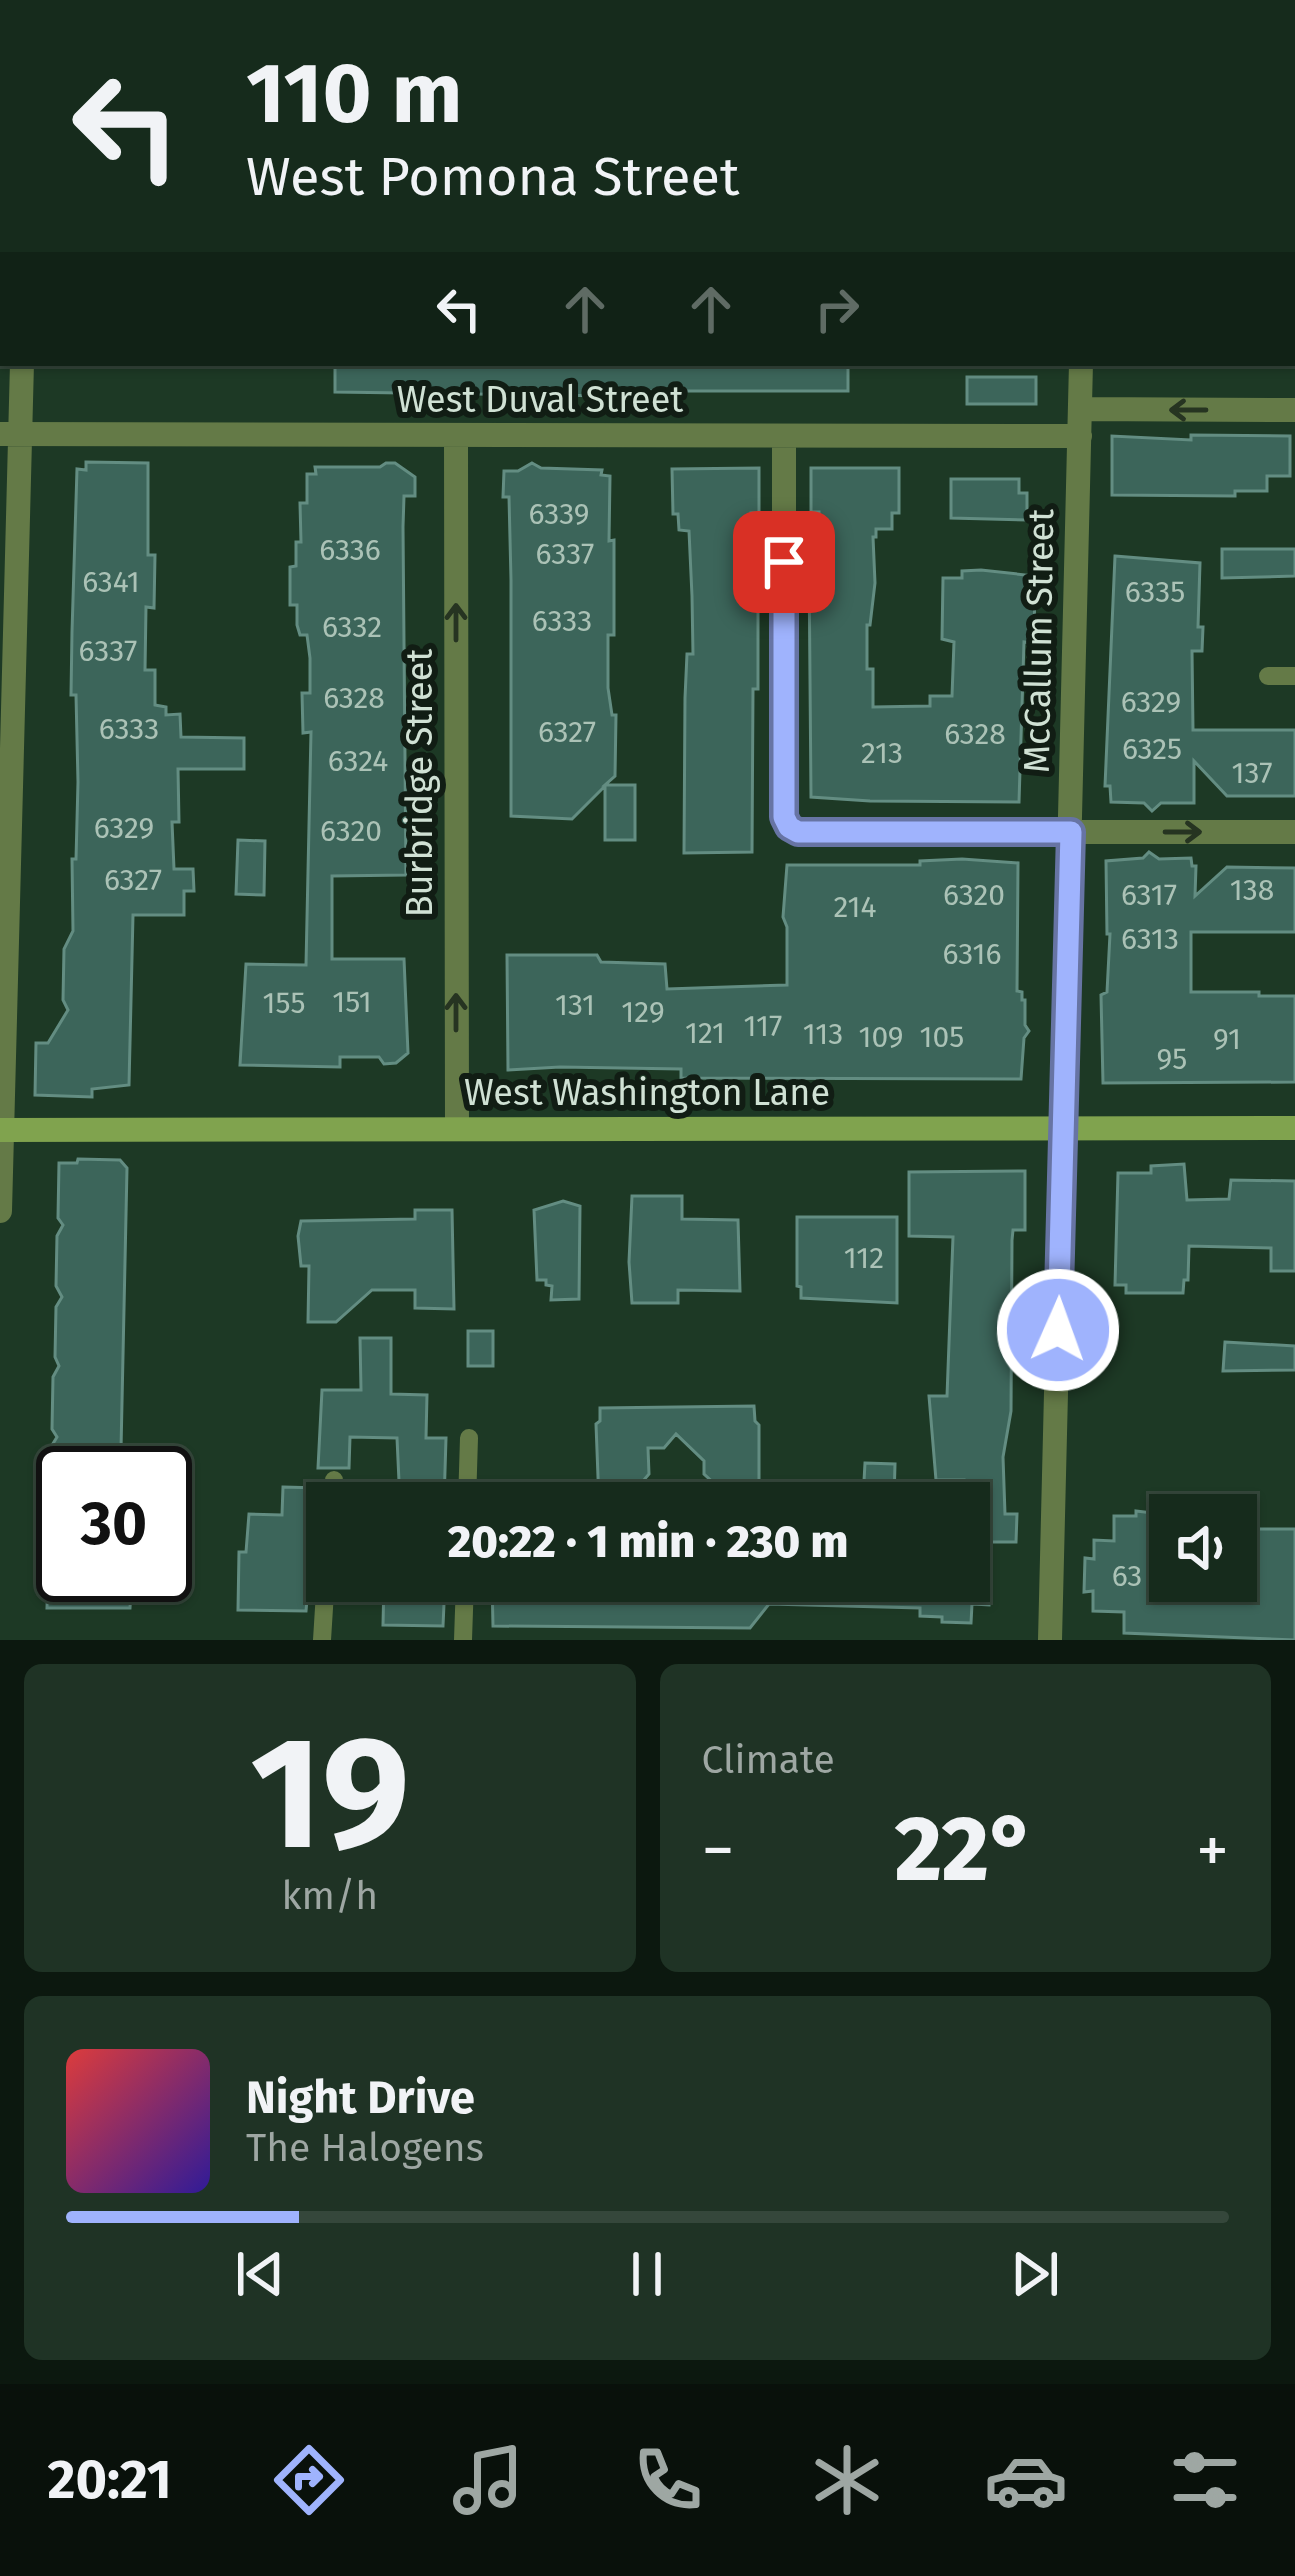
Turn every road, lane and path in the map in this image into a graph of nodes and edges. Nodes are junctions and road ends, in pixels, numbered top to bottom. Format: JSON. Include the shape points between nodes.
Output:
{"nodes":[{"id":1,"x":21,"y":366,"type":"edge"},
{"id":2,"x":1081,"y":366,"type":"edge"},
{"id":3,"x":1080,"y":409,"type":"junction"},
{"id":4,"x":1295,"y":410,"type":"edge"},
{"id":5,"x":10,"y":434,"type":"edge"},
{"id":6,"x":456,"y":436,"type":"junction"},
{"id":7,"x":784,"y":436,"type":"junction"},
{"id":8,"x":1080,"y":436,"type":"junction"},
{"id":9,"x":1268,"y":676,"type":"dead end"},
{"id":10,"x":1295,"y":676,"type":"edge"},
{"id":11,"x":6,"y":730,"type":"edge"},
{"id":12,"x":1071,"y":832,"type":"junction"},
{"id":13,"x":1295,"y":832,"type":"edge"},
{"id":14,"x":2,"y":1057,"type":"edge"},
{"id":15,"x":1295,"y":1128,"type":"edge"},
{"id":16,"x":457,"y":1129,"type":"junction"},
{"id":17,"x":1064,"y":1129,"type":"junction"},
{"id":18,"x":1,"y":1130,"type":"edge"},
{"id":19,"x":0,"y":1211,"type":"edge"},
{"id":20,"x":469,"y":1438,"type":"dead end"},
{"id":21,"x":468,"y":1482,"type":"edge"},
{"id":22,"x":324,"y":1602,"type":"edge"},
{"id":23,"x":464,"y":1602,"type":"edge"},
{"id":24,"x":322,"y":1640,"type":"edge"},
{"id":25,"x":463,"y":1640,"type":"edge"},
{"id":26,"x":1050,"y":1640,"type":"edge"}],
"edges":[{"from":1,"to":5,"type":"street"},
{"from":2,"to":3,"type":"street","name":"McCallum Street"},
{"from":4,"to":3,"type":"street","one_way":true},
{"from":3,"to":8,"type":"street","name":"McCallum Street"},
{"from":5,"to":6,"type":"street","name":"West Duval Street"},
{"from":5,"to":11,"type":"street"},
{"from":6,"to":7,"type":"street","name":"West Duval Street"},
{"from":16,"to":6,"type":"street","name":"Burbridge Street","one_way":true},
{"from":7,"to":8,"type":"street","name":"West Duval Street"},
{"from":7,"to":12,"type":"street","via":[[789,827]]},
{"from":8,"to":12,"type":"street","name":"McCallum Street"},
{"from":9,"to":10,"type":"lane"},
{"from":11,"to":14,"type":"street"},
{"from":12,"to":13,"type":"street","one_way":true},
{"from":12,"to":17,"type":"street","name":"McCallum Street"},
{"from":14,"to":18,"type":"street"},
{"from":15,"to":17,"type":"main road","name":"West Washington Lane"},
{"from":16,"to":17,"type":"main road","name":"West Washington Lane"},
{"from":16,"to":18,"type":"main road","name":"West Washington Lane"},
{"from":17,"to":26,"type":"street","name":"McCallum Street"},
{"from":18,"to":19,"type":"street"},
{"from":20,"to":21,"type":"lane"},
{"from":22,"to":24,"type":"lane"},
{"from":23,"to":25,"type":"lane"}]}
